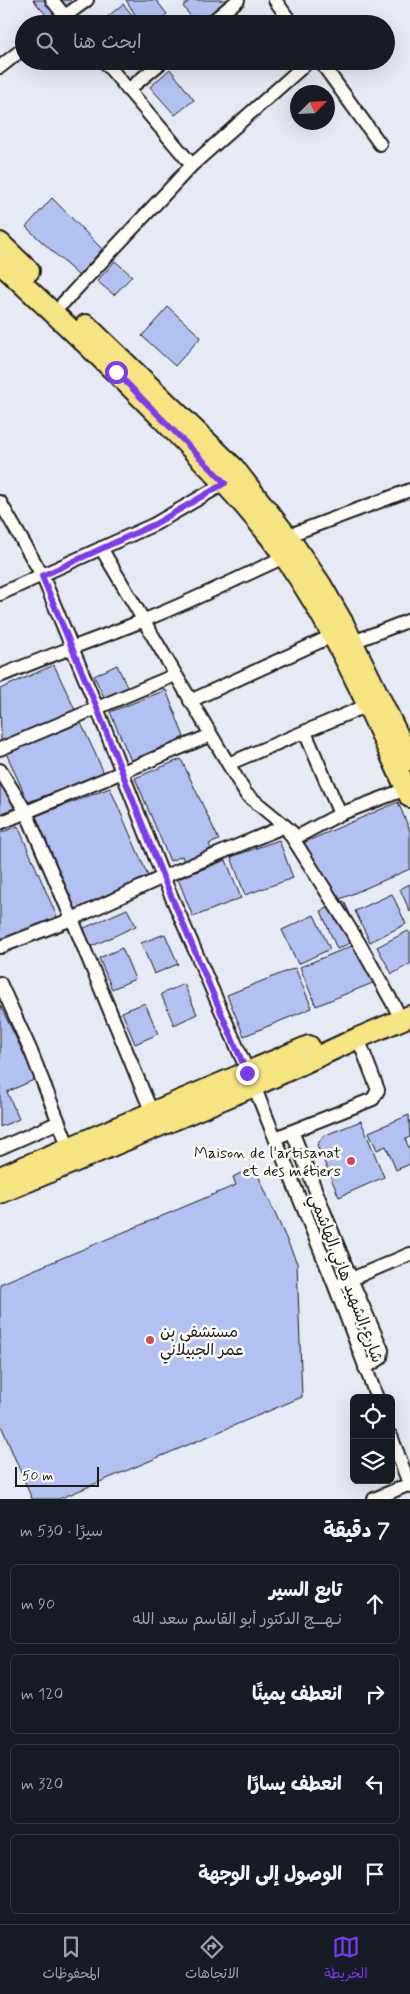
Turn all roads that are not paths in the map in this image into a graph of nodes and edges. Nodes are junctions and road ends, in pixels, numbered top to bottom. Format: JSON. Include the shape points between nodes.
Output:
{"nodes":[{"id":1,"x":52,"y":0,"type":"edge"},
{"id":2,"x":87,"y":0,"type":"edge"},
{"id":3,"x":238,"y":0,"type":"edge"},
{"id":4,"x":275,"y":0,"type":"edge"},
{"id":5,"x":65,"y":15,"type":"edge"},
{"id":6,"x":72,"y":15,"type":"edge"},
{"id":7,"x":220,"y":15,"type":"edge"},
{"id":8,"x":286,"y":15,"type":"edge"},
{"id":9,"x":15,"y":55,"type":"edge"},
{"id":10,"x":0,"y":66,"type":"edge"},
{"id":11,"x":111,"y":70,"type":"edge"},
{"id":12,"x":152,"y":70,"type":"edge"},
{"id":13,"x":299,"y":70,"type":"edge"},
{"id":14,"x":327,"y":70,"type":"edge"},
{"id":15,"x":128,"y":90,"type":"junction"},
{"id":16,"x":380,"y":144,"type":"dead end"},
{"id":17,"x":192,"y":165,"type":"junction"},
{"id":18,"x":0,"y":244,"type":"edge"},
{"id":19,"x":0,"y":263,"type":"edge"},
{"id":20,"x":63,"y":303,"type":"junction"},
{"id":21,"x":120,"y":367,"type":"junction"},
{"id":22,"x":225,"y":483,"type":"junction"},
{"id":23,"x":410,"y":490,"type":"edge"},
{"id":24,"x":0,"y":502,"type":"edge"},
{"id":25,"x":287,"y":536,"type":"junction"},
{"id":26,"x":101,"y":548,"type":"junction"},
{"id":27,"x":284,"y":557,"type":"junction"},
{"id":28,"x":42,"y":576,"type":"junction"},
{"id":29,"x":0,"y":594,"type":"edge"},
{"id":30,"x":410,"y":620,"type":"edge"},
{"id":31,"x":143,"y":621,"type":"junction"},
{"id":32,"x":334,"y":635,"type":"junction"},
{"id":33,"x":353,"y":642,"type":"junction"},
{"id":34,"x":72,"y":648,"type":"junction"},
{"id":35,"x":175,"y":675,"type":"junction"},
{"id":36,"x":0,"y":676,"type":"edge"},
{"id":37,"x":190,"y":701,"type":"junction"},
{"id":38,"x":368,"y":705,"type":"junction"},
{"id":39,"x":97,"y":708,"type":"junction"},
{"id":40,"x":305,"y":732,"type":"junction"},
{"id":41,"x":211,"y":735,"type":"junction"},
{"id":42,"x":0,"y":749,"type":"edge"},
{"id":43,"x":408,"y":753,"type":"edge"},
{"id":44,"x":228,"y":764,"type":"junction"},
{"id":45,"x":0,"y":770,"type":"edge"},
{"id":46,"x":122,"y":773,"type":"junction"},
{"id":47,"x":408,"y":793,"type":"edge"},
{"id":48,"x":26,"y":812,"type":"junction"},
{"id":49,"x":340,"y":814,"type":"junction"},
{"id":50,"x":0,"y":823,"type":"edge"},
{"id":51,"x":285,"y":826,"type":"junction"},
{"id":52,"x":163,"y":877,"type":"junction"},
{"id":53,"x":72,"y":918,"type":"junction"},
{"id":54,"x":0,"y":947,"type":"edge"},
{"id":55,"x":0,"y":983,"type":"edge"},
{"id":56,"x":406,"y":1010,"type":"edge"},
{"id":57,"x":358,"y":1038,"type":"junction"},
{"id":58,"x":250,"y":1080,"type":"junction"},
{"id":59,"x":211,"y":1096,"type":"junction"},
{"id":60,"x":152,"y":1113,"type":"junction"},
{"id":61,"x":59,"y":1122,"type":"junction"},
{"id":62,"x":292,"y":1131,"type":"junction"},
{"id":63,"x":275,"y":1138,"type":"junction"},
{"id":64,"x":0,"y":1148,"type":"edge"},
{"id":65,"x":69,"y":1148,"type":"junction"},
{"id":66,"x":1,"y":1179,"type":"edge"},
{"id":67,"x":410,"y":1254,"type":"edge"},
{"id":68,"x":351,"y":1279,"type":"junction"},
{"id":69,"x":334,"y":1284,"type":"junction"},
{"id":70,"x":365,"y":1368,"type":"junction"},
{"id":71,"x":375,"y":1394,"type":"edge"},
{"id":72,"x":392,"y":1439,"type":"edge"},
{"id":73,"x":410,"y":1485,"type":"edge"},
{"id":74,"x":374,"y":1499,"type":"edge"}],
"edges":[{"from":1,"to":5,"type":"street"},
{"from":2,"to":6,"type":"street"},
{"from":3,"to":7,"type":"street"},
{"from":4,"to":8,"type":"street"},
{"from":9,"to":10,"type":"street"},
{"from":11,"to":15,"type":"street"},
{"from":12,"to":15,"type":"street"},
{"from":13,"to":17,"type":"street"},
{"from":14,"to":16,"type":"street"},
{"from":15,"to":17,"type":"street"},
{"from":17,"to":20,"type":"street"},
{"from":18,"to":20,"type":"main road"},
{"from":19,"to":21,"type":"main road"},
{"from":20,"to":21,"type":"main road"},
{"from":21,"to":22,"type":"main road"},
{"from":21,"to":25,"type":"main road","via":[[234,468]]},
{"from":22,"to":26,"type":"street","via":[[155,524]]},
{"from":22,"to":27,"type":"main road"},
{"from":23,"to":25,"type":"street"},
{"from":24,"to":28,"type":"street","name":"شارع الشهيد هاني الهاشمي"},
{"from":25,"to":33,"type":"main road","via":[[321,585]]},
{"from":26,"to":28,"type":"street"},
{"from":26,"to":31,"type":"street"},
{"from":27,"to":31,"type":"street"},
{"from":27,"to":32,"type":"main road"},
{"from":28,"to":29,"type":"street"},
{"from":28,"to":34,"type":"street","name":"شارع الشهيد هاني الهاشمي"},
{"from":30,"to":33,"type":"street"},
{"from":31,"to":34,"type":"street"},
{"from":31,"to":35,"type":"street"},
{"from":32,"to":37,"type":"street"},
{"from":32,"to":38,"type":"main road"},
{"from":33,"to":43,"type":"main road"},
{"from":34,"to":36,"type":"street"},
{"from":34,"to":39,"type":"street","name":"شارع الشهيد هاني الهاشمي"},
{"from":35,"to":37,"type":"street"},
{"from":35,"to":39,"type":"street"},
{"from":37,"to":41,"type":"street"},
{"from":38,"to":40,"type":"street"},
{"from":38,"to":47,"type":"main road"},
{"from":39,"to":42,"type":"street"},
{"from":39,"to":46,"type":"street","name":"شارع الشهيد هاني الهاشمي"},
{"from":40,"to":44,"type":"street"},
{"from":40,"to":49,"type":"street"},
{"from":41,"to":44,"type":"street"},
{"from":41,"to":46,"type":"street"},
{"from":44,"to":51,"type":"street","via":[[246,794]]},
{"from":45,"to":48,"type":"street"},
{"from":46,"to":48,"type":"street"},
{"from":46,"to":52,"type":"street","name":"شارع الشهيد هاني الهاشمي"},
{"from":47,"to":49,"type":"street"},
{"from":48,"to":50,"type":"street"},
{"from":48,"to":53,"type":"street"},
{"from":49,"to":51,"type":"street","via":[[297,837]]},
{"from":51,"to":52,"type":"street"},
{"from":51,"to":56,"type":"street"},
{"from":52,"to":53,"type":"street"},
{"from":52,"to":58,"type":"street","name":"شارع الشهيد هاني الهاشمي"},
{"from":53,"to":54,"type":"street"},
{"from":53,"to":60,"type":"street"},
{"from":55,"to":61,"type":"street"},
{"from":56,"to":57,"type":"main road"},
{"from":56,"to":58,"type":"main road"},
{"from":57,"to":58,"type":"main road"},
{"from":57,"to":62,"type":"street","via":[[378,1090],[373,1099]]},
{"from":58,"to":59,"type":"main road"},
{"from":58,"to":63,"type":"street","name":"شارع الشهيد هاني الهاشمي"},
{"from":59,"to":60,"type":"main road"},
{"from":59,"to":66,"type":"main road"},
{"from":60,"to":65,"type":"main road"},
{"from":61,"to":64,"type":"street"},
{"from":61,"to":65,"type":"street"},
{"from":62,"to":63,"type":"street"},
{"from":62,"to":68,"type":"street"},
{"from":63,"to":69,"type":"street","name":"شارع الشهيد هاني الهاشمي"},
{"from":65,"to":66,"type":"main road"},
{"from":67,"to":68,"type":"street"},
{"from":68,"to":69,"type":"street"},
{"from":68,"to":70,"type":"street","via":[[382,1350],[380,1358]]},
{"from":69,"to":70,"type":"street","name":"شارع الشهيد هاني الهاشمي"},
{"from":70,"to":71,"type":"street","name":"شارع الشهيد هاني الهاشمي"},
{"from":72,"to":73,"type":"street"},
{"from":73,"to":74,"type":"street"}]}
